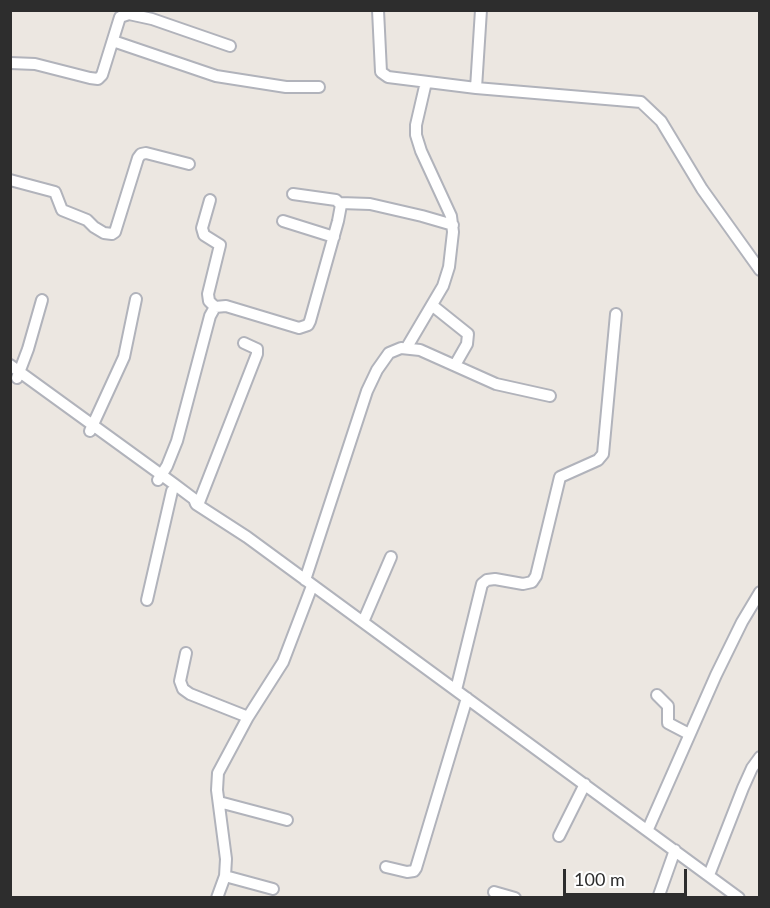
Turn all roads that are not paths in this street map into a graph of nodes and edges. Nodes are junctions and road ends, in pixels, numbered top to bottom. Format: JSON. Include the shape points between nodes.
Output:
{"nodes":[{"id":1,"x":378,"y":10,"type":"edge"},
{"id":2,"x":481,"y":10,"type":"edge"},
{"id":3,"x":155,"y":15,"type":"edge"},
{"id":4,"x":113,"y":41,"type":"junction"},
{"id":5,"x":230,"y":46,"type":"dead end"},
{"id":6,"x":10,"y":63,"type":"edge"},
{"id":7,"x":426,"y":82,"type":"junction"},
{"id":8,"x":319,"y":87,"type":"dead end"},
{"id":9,"x":476,"y":88,"type":"junction"},
{"id":10,"x":189,"y":164,"type":"dead end"},
{"id":11,"x":10,"y":180,"type":"edge"},
{"id":12,"x":292,"y":194,"type":"dead end"},
{"id":13,"x":210,"y":200,"type":"dead end"},
{"id":14,"x":340,"y":203,"type":"junction"},
{"id":15,"x":283,"y":221,"type":"dead end"},
{"id":16,"x":453,"y":225,"type":"junction"},
{"id":17,"x":334,"y":237,"type":"junction"},
{"id":18,"x":759,"y":270,"type":"edge"},
{"id":19,"x":136,"y":299,"type":"dead end"},
{"id":20,"x":42,"y":300,"type":"dead end"},
{"id":21,"x":433,"y":306,"type":"junction"},
{"id":22,"x":215,"y":307,"type":"junction"},
{"id":23,"x":616,"y":314,"type":"dead end"},
{"id":24,"x":244,"y":343,"type":"dead end"},
{"id":25,"x":407,"y":347,"type":"junction"},
{"id":26,"x":455,"y":365,"type":"junction"},
{"id":27,"x":14,"y":372,"type":"edge"},
{"id":28,"x":550,"y":396,"type":"dead end"},
{"id":29,"x":92,"y":429,"type":"junction"},
{"id":30,"x":160,"y":478,"type":"junction"},
{"id":31,"x":172,"y":491,"type":"junction"},
{"id":32,"x":197,"y":504,"type":"junction"},
{"id":33,"x":391,"y":557,"type":"dead end"},
{"id":34,"x":309,"y":583,"type":"junction"},
{"id":35,"x":759,"y":592,"type":"edge"},
{"id":36,"x":147,"y":600,"type":"dead end"},
{"id":37,"x":363,"y":622,"type":"junction"},
{"id":38,"x":186,"y":653,"type":"dead end"},
{"id":39,"x":456,"y":690,"type":"junction"},
{"id":40,"x":657,"y":695,"type":"dead end"},
{"id":41,"x":466,"y":698,"type":"junction"},
{"id":42,"x":248,"y":717,"type":"junction"},
{"id":43,"x":689,"y":734,"type":"junction"},
{"id":44,"x":759,"y":757,"type":"edge"},
{"id":45,"x":585,"y":784,"type":"junction"},
{"id":46,"x":219,"y":802,"type":"junction"},
{"id":47,"x":287,"y":820,"type":"dead end"},
{"id":48,"x":648,"y":829,"type":"junction"},
{"id":49,"x":559,"y":836,"type":"dead end"},
{"id":50,"x":675,"y":850,"type":"junction"},
{"id":51,"x":386,"y":867,"type":"dead end"},
{"id":52,"x":709,"y":875,"type":"junction"},
{"id":53,"x":225,"y":876,"type":"junction"},
{"id":54,"x":273,"y":889,"type":"dead end"},
{"id":55,"x":494,"y":892,"type":"dead end"},
{"id":56,"x":217,"y":897,"type":"edge"},
{"id":57,"x":515,"y":897,"type":"edge"},
{"id":58,"x":658,"y":897,"type":"edge"},
{"id":59,"x":739,"y":897,"type":"edge"}],
"edges":[{"from":1,"to":7,"type":"street","via":[[381,72],[388,77]]},
{"from":2,"to":9,"type":"street"},
{"from":3,"to":4,"type":"street","via":[[122,15]]},
{"from":3,"to":5,"type":"street"},
{"from":4,"to":6,"type":"street","via":[[98,79],[35,64]]},
{"from":4,"to":8,"type":"street","via":[[216,76],[286,87]]},
{"from":7,"to":9,"type":"street"},
{"from":7,"to":16,"type":"street","via":[[416,135]]},
{"from":9,"to":18,"type":"street","via":[[641,102],[661,121],[702,189]]},
{"from":10,"to":11,"type":"street","via":[[146,153],[139,155],[112,234],[62,210],[55,192]]},
{"from":12,"to":14,"type":"street"},
{"from":13,"to":22,"type":"street","via":[[202,228],[204,235],[220,245],[208,294]]},
{"from":14,"to":16,"type":"street","via":[[370,204]]},
{"from":14,"to":17,"type":"street"},
{"from":15,"to":17,"type":"street"},
{"from":16,"to":21,"type":"street","via":[[449,267]]},
{"from":17,"to":22,"type":"street","via":[[310,321],[305,326],[294,327],[226,306]]},
{"from":19,"to":29,"type":"street","via":[[124,357]]},
{"from":20,"to":27,"type":"street"},
{"from":21,"to":25,"type":"street"},
{"from":21,"to":26,"type":"street","via":[[468,334]]},
{"from":22,"to":30,"type":"street","via":[[181,431]]},
{"from":23,"to":39,"type":"street","via":[[603,454],[560,477],[532,582],[495,579],[482,584]]},
{"from":24,"to":32,"type":"street","via":[[258,352]]},
{"from":25,"to":26,"type":"street"},
{"from":25,"to":34,"type":"street","via":[[389,353],[372,379]]},
{"from":26,"to":28,"type":"street","via":[[496,384]]},
{"from":27,"to":29,"type":"street"},
{"from":29,"to":30,"type":"street"},
{"from":30,"to":31,"type":"street"},
{"from":30,"to":32,"type":"street"},
{"from":31,"to":32,"type":"street"},
{"from":31,"to":36,"type":"street"},
{"from":32,"to":34,"type":"street"},
{"from":33,"to":37,"type":"street"},
{"from":34,"to":37,"type":"street"},
{"from":34,"to":42,"type":"street","via":[[283,662]]},
{"from":35,"to":43,"type":"street"},
{"from":37,"to":39,"type":"street"},
{"from":38,"to":42,"type":"street","via":[[180,681],[183,688]]},
{"from":39,"to":41,"type":"street"},
{"from":40,"to":43,"type":"street","via":[[668,706],[668,723]]},
{"from":41,"to":45,"type":"street"},
{"from":41,"to":51,"type":"street","via":[[416,868],[407,872]]},
{"from":42,"to":46,"type":"street","via":[[218,773]]},
{"from":43,"to":48,"type":"street"},
{"from":44,"to":52,"type":"street"},
{"from":45,"to":48,"type":"street"},
{"from":45,"to":49,"type":"street"},
{"from":46,"to":47,"type":"street"},
{"from":46,"to":53,"type":"street","via":[[226,849]]},
{"from":48,"to":50,"type":"street"},
{"from":50,"to":52,"type":"street"},
{"from":50,"to":58,"type":"street"},
{"from":52,"to":59,"type":"street"},
{"from":53,"to":54,"type":"street"},
{"from":53,"to":56,"type":"street"},
{"from":55,"to":57,"type":"street"}]}
